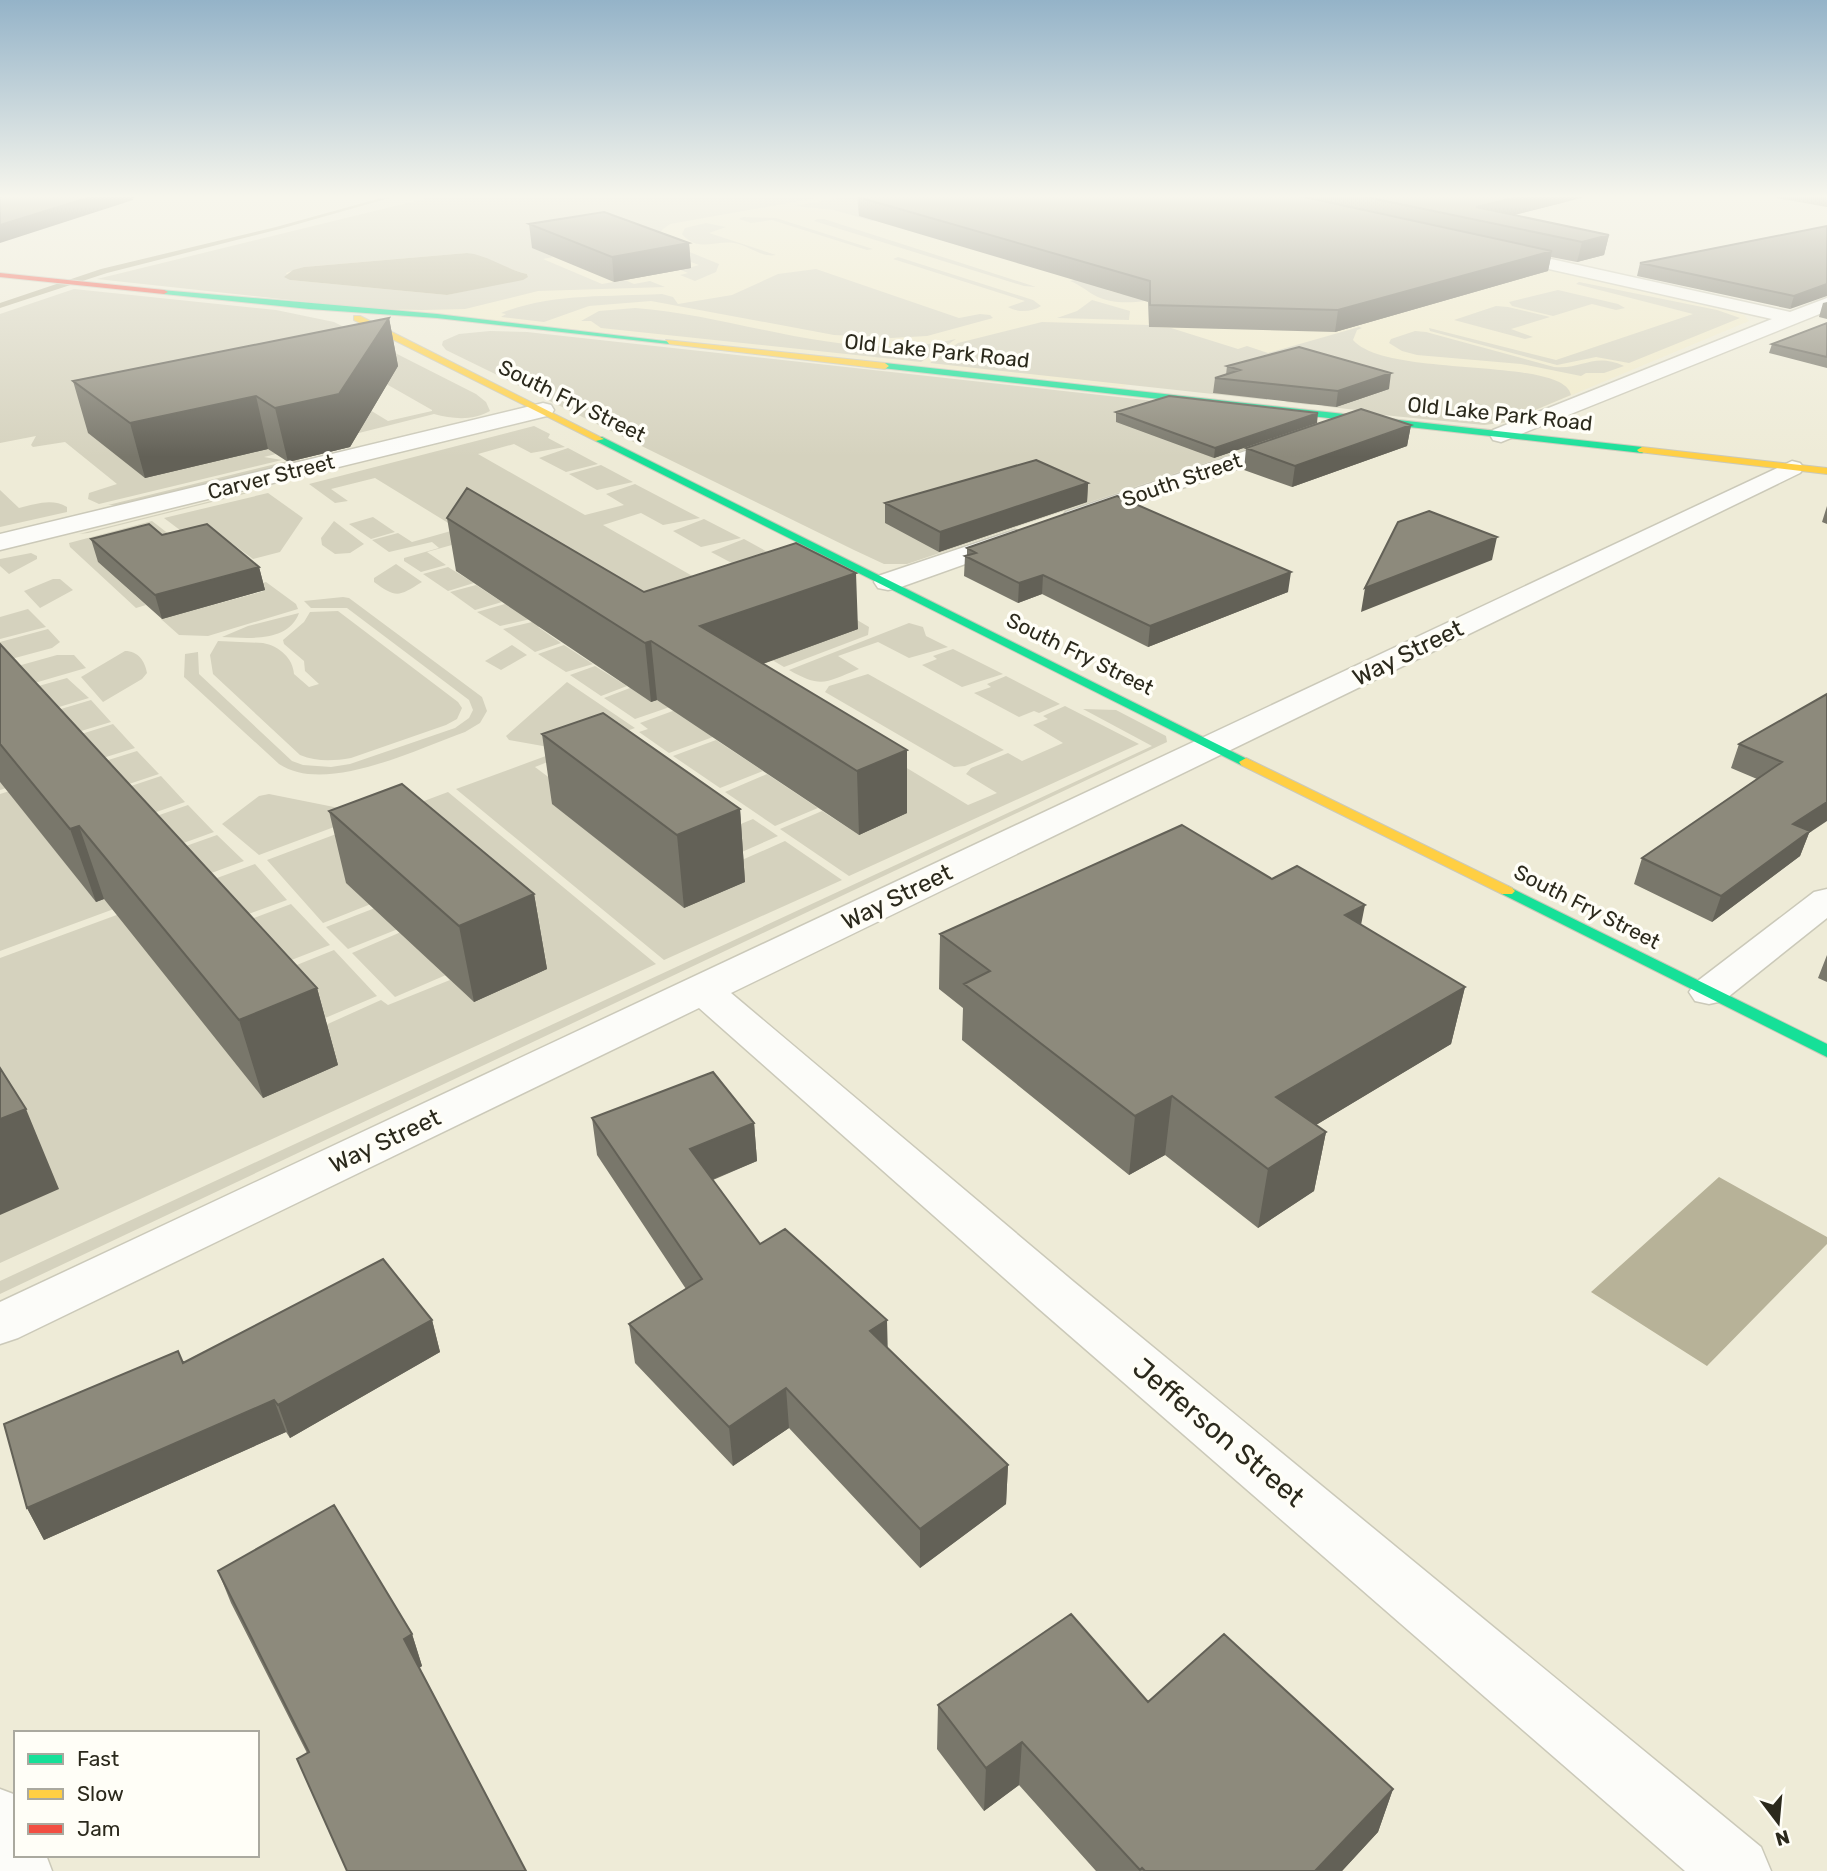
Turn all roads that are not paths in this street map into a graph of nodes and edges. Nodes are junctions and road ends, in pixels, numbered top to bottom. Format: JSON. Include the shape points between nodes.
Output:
{"nodes":[{"id":1,"x":70,"y":282,"type":"edge"},
{"id":2,"x":1633,"y":282,"type":"edge"},
{"id":3,"x":309,"y":307,"type":"junction"},
{"id":4,"x":1823,"y":308,"type":"edge"},
{"id":5,"x":1791,"y":318,"type":"junction"},
{"id":6,"x":466,"y":320,"type":"junction"},
{"id":7,"x":405,"y":342,"type":"junction"},
{"id":8,"x":543,"y":410,"type":"junction"},
{"id":9,"x":1358,"y":419,"type":"junction"},
{"id":10,"x":1501,"y":435,"type":"junction"},
{"id":11,"x":1792,"y":467,"type":"junction"},
{"id":12,"x":1827,"y":471,"type":"edge"},
{"id":13,"x":1057,"y":523,"type":"edge"},
{"id":14,"x":1031,"y":532,"type":"edge"},
{"id":15,"x":0,"y":542,"type":"edge"},
{"id":16,"x":888,"y":582,"type":"junction"},
{"id":17,"x":1216,"y":745,"type":"junction"},
{"id":18,"x":1827,"y":900,"type":"edge"},
{"id":19,"x":703,"y":990,"type":"junction"},
{"id":20,"x":1709,"y":992,"type":"junction"},
{"id":21,"x":1827,"y":1051,"type":"edge"},
{"id":22,"x":0,"y":1324,"type":"edge"},
{"id":23,"x":0,"y":1822,"type":"edge"},
{"id":24,"x":18,"y":1871,"type":"edge"},
{"id":25,"x":1737,"y":1871,"type":"edge"}],
"edges":[{"from":1,"to":3,"type":"street","name":"Old Lake Park Road"},
{"from":2,"to":5,"type":"street"},
{"from":3,"to":6,"type":"street","name":"Old Lake Park Road"},
{"from":3,"to":7,"type":"street","name":"South Fry Street","via":[[354,317]]},
{"from":4,"to":5,"type":"street"},
{"from":5,"to":10,"type":"street"},
{"from":6,"to":7,"type":"street"},
{"from":6,"to":9,"type":"street","name":"Old Lake Park Road"},
{"from":7,"to":8,"type":"street","name":"South Fry Street"},
{"from":8,"to":15,"type":"street","name":"Carver Street"},
{"from":8,"to":16,"type":"street","name":"South Fry Street"},
{"from":9,"to":10,"type":"street","name":"Old Lake Park Road"},
{"from":9,"to":13,"type":"street","name":"South Street"},
{"from":10,"to":11,"type":"street","name":"Old Lake Park Road"},
{"from":11,"to":12,"type":"street","name":"Old Lake Park Road"},
{"from":11,"to":17,"type":"street","name":"Way Street"},
{"from":14,"to":16,"type":"street"},
{"from":16,"to":17,"type":"street","name":"South Fry Street"},
{"from":17,"to":19,"type":"street","name":"Way Street"},
{"from":17,"to":20,"type":"street","name":"South Fry Street"},
{"from":18,"to":20,"type":"street"},
{"from":19,"to":22,"type":"street","name":"Way Street"},
{"from":19,"to":25,"type":"street","name":"Jefferson Street"},
{"from":20,"to":21,"type":"street","name":"South Fry Street"},
{"from":23,"to":24,"type":"street"}]}
